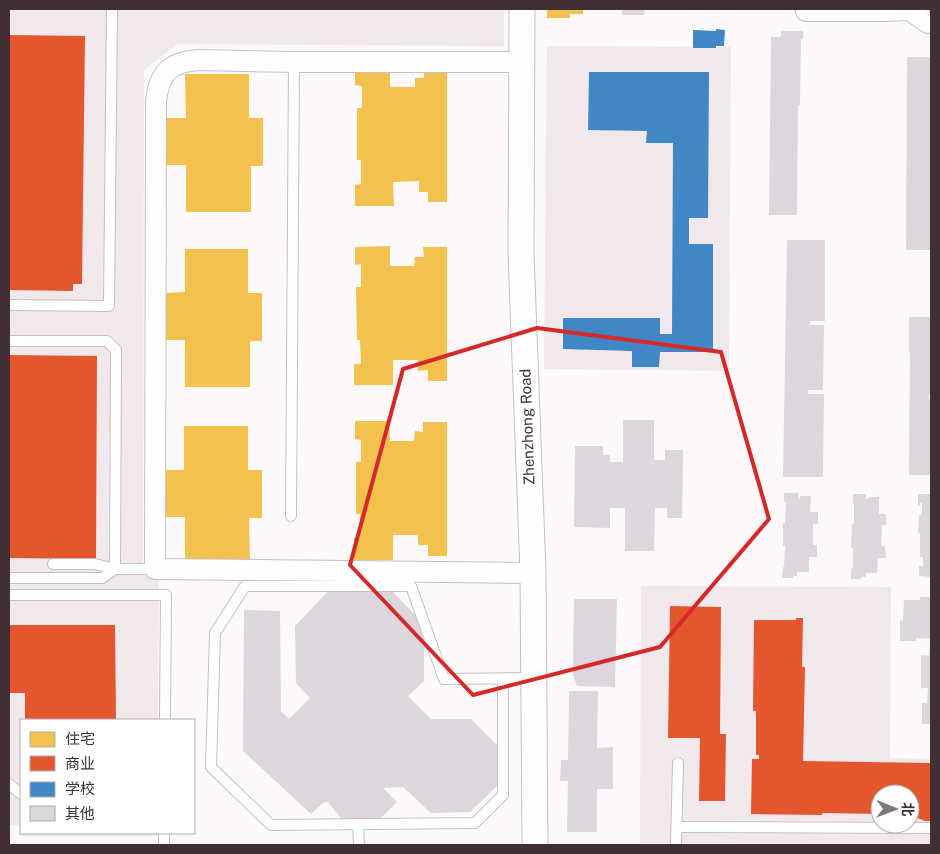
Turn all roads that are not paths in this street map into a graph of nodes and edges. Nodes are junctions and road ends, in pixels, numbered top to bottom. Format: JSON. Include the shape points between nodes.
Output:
{"nodes":[{"id":1,"x":112,"y":9,"type":"edge"},
{"id":2,"x":522,"y":9,"type":"edge"},
{"id":3,"x":806,"y":9,"type":"edge"},
{"id":4,"x":931,"y":23,"type":"edge"},
{"id":5,"x":294,"y":62,"type":"junction"},
{"id":6,"x":521,"y":62,"type":"junction"},
{"id":7,"x":9,"y":306,"type":"edge"},
{"id":8,"x":9,"y":341,"type":"edge"},
{"id":9,"x":291,"y":516,"type":"dead end"},
{"id":10,"x":53,"y":564,"type":"dead end"},
{"id":11,"x":115,"y":569,"type":"junction"},
{"id":12,"x":155,"y":569,"type":"junction"},
{"id":13,"x":533,"y":573,"type":"junction"},
{"id":14,"x":9,"y":578,"type":"edge"},
{"id":15,"x":9,"y":595,"type":"edge"},
{"id":16,"x":504,"y":678,"type":"junction"},
{"id":17,"x":535,"y":678,"type":"junction"},
{"id":18,"x":165,"y":719,"type":"edge"},
{"id":19,"x":678,"y":763,"type":"dead end"},
{"id":20,"x":9,"y":784,"type":"edge"},
{"id":21,"x":20,"y":793,"type":"edge"},
{"id":22,"x":358,"y":824,"type":"junction"},
{"id":23,"x":677,"y":827,"type":"junction"},
{"id":24,"x":931,"y":828,"type":"edge"},
{"id":25,"x":359,"y":845,"type":"edge"},
{"id":26,"x":535,"y":845,"type":"edge"},
{"id":27,"x":676,"y":845,"type":"edge"}],
"edges":[{"from":1,"to":7,"type":"lane","via":[[109,306]]},
{"from":2,"to":6,"type":"street","name":"Zhenzhong Road"},
{"from":3,"to":4,"type":"street","via":[[909,10]]},
{"from":5,"to":6,"type":"street"},
{"from":5,"to":9,"type":"lane"},
{"from":5,"to":12,"type":"street","via":[[182,62],[168,70],[157,91]]},
{"from":6,"to":13,"type":"street","name":"Zhenzhong Road","via":[[521,253]]},
{"from":8,"to":11,"type":"lane","via":[[106,341],[116,350]]},
{"from":10,"to":11,"type":"lane","via":[[96,564]]},
{"from":11,"to":12,"type":"lane"},
{"from":11,"to":14,"type":"lane","via":[[102,578]]},
{"from":12,"to":13,"type":"street"},
{"from":13,"to":17,"type":"street","name":"Zhenzhong Road"},
{"from":15,"to":18,"type":"lane","via":[[166,596]]},
{"from":16,"to":17,"type":"lane"},
{"from":16,"to":22,"type":"lane","via":[[503,795],[475,823]]},
{"from":16,"to":22,"type":"lane","via":[[444,679],[411,586],[245,586],[215,633],[211,768],[271,825]]},
{"from":17,"to":26,"type":"street","name":"Zhenzhong Road"},
{"from":19,"to":23,"type":"lane"},
{"from":20,"to":21,"type":"lane"},
{"from":22,"to":25,"type":"lane"},
{"from":23,"to":24,"type":"lane"},
{"from":23,"to":27,"type":"lane"}]}
